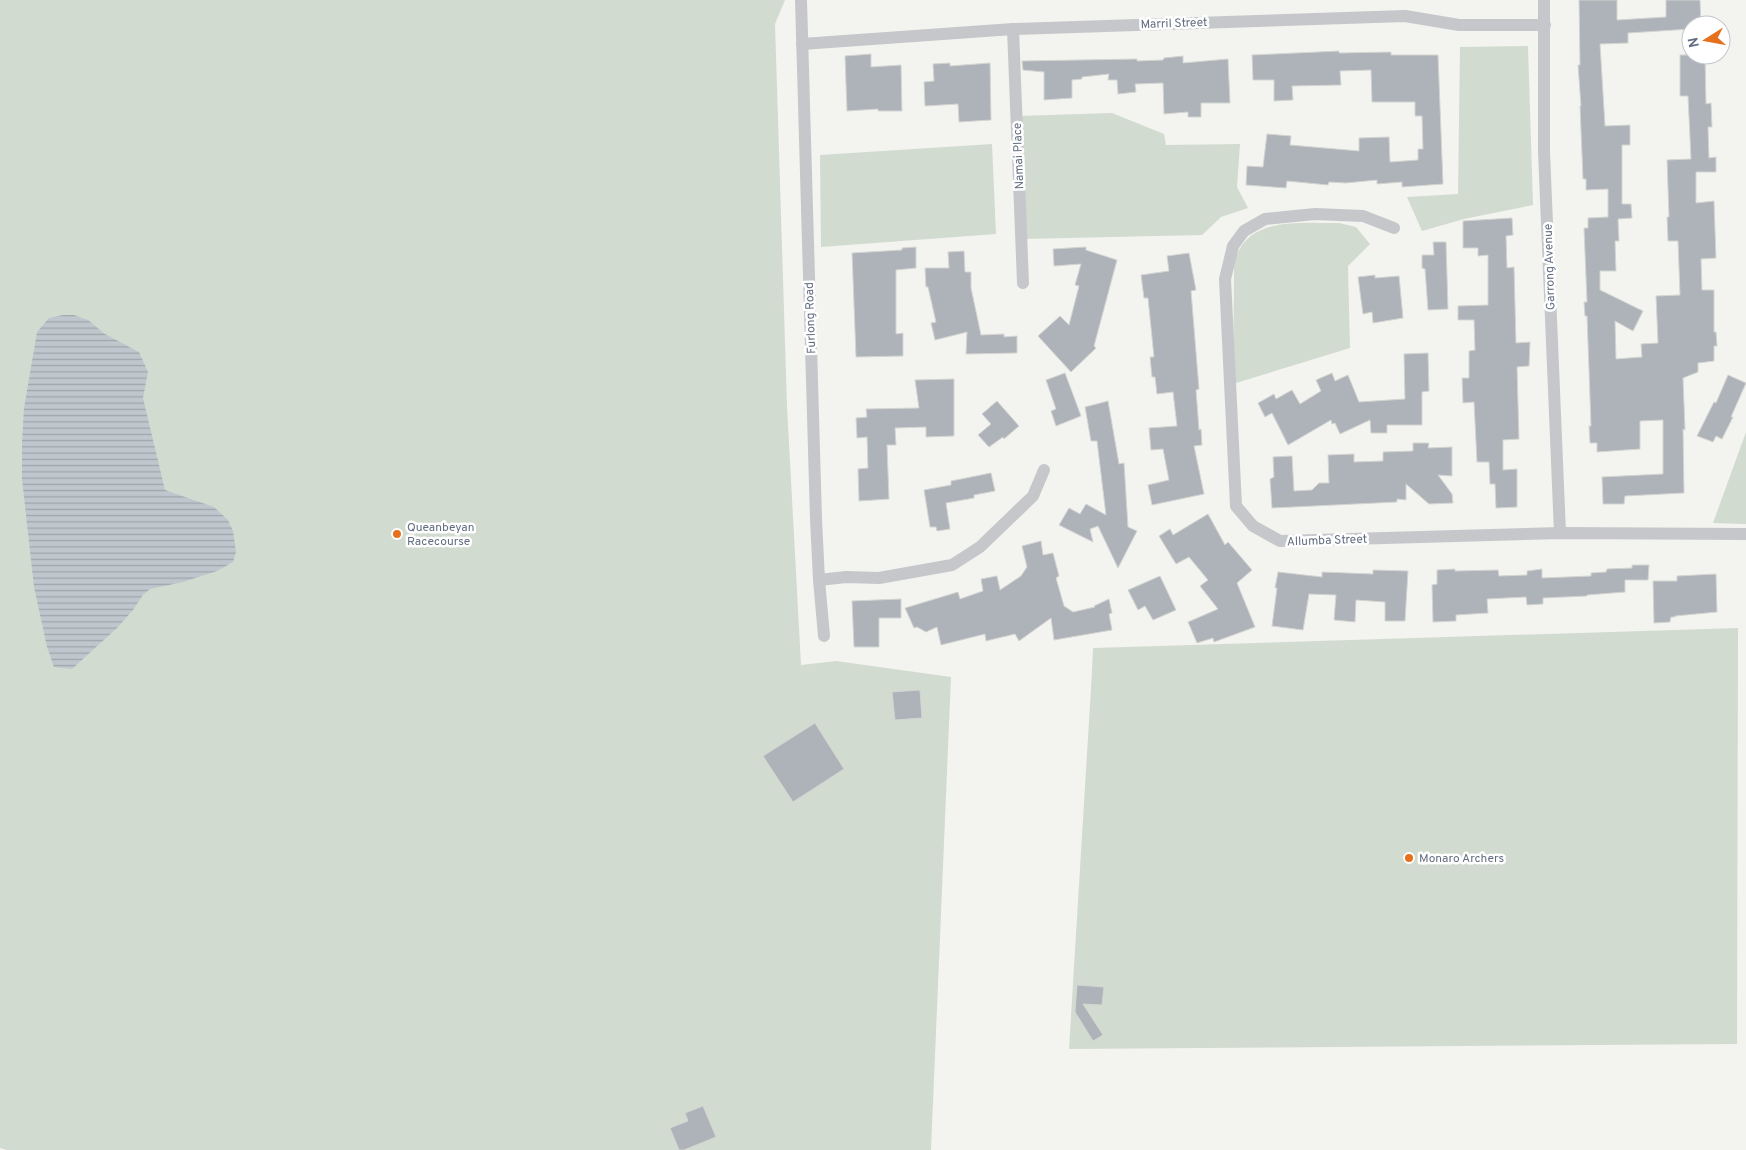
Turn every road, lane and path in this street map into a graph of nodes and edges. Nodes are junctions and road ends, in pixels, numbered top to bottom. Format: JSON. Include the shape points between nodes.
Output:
{"nodes":[{"id":1,"x":801,"y":0,"type":"edge"},
{"id":2,"x":1544,"y":0,"type":"edge"},
{"id":3,"x":1545,"y":25,"type":"junction"},
{"id":4,"x":1013,"y":28,"type":"junction"},
{"id":5,"x":802,"y":44,"type":"junction"},
{"id":6,"x":1394,"y":228,"type":"dead end"},
{"id":7,"x":1024,"y":283,"type":"dead end"},
{"id":8,"x":1044,"y":470,"type":"dead end"},
{"id":9,"x":1560,"y":533,"type":"junction"},
{"id":10,"x":1746,"y":534,"type":"edge"},
{"id":11,"x":819,"y":580,"type":"junction"},
{"id":12,"x":824,"y":636,"type":"dead end"}],
"edges":[{"from":1,"to":5,"type":"street","name":"Furlong Road"},
{"from":2,"to":3,"type":"street","name":"Garrong Avenue"},
{"from":3,"to":4,"type":"street","name":"Marril Street","via":[[1459,25],[1405,16]]},
{"from":3,"to":9,"type":"street","name":"Garrong Avenue","via":[[1544,152]]},
{"from":4,"to":5,"type":"street","name":"Marril Street"},
{"from":4,"to":7,"type":"street","name":"Namai Place"},
{"from":5,"to":11,"type":"street","name":"Furlong Road"},
{"from":6,"to":9,"type":"street","name":"Allumba Street","via":[[1363,216],[1315,214],[1265,219],[1244,231],[1233,246],[1225,279],[1236,506],[1253,526],[1280,541]]},
{"from":8,"to":11,"type":"street","via":[[1032,496],[980,547],[952,565],[879,578]]},
{"from":9,"to":10,"type":"street","name":"Allumba Street"},
{"from":11,"to":12,"type":"street","name":"Furlong Road"}]}
